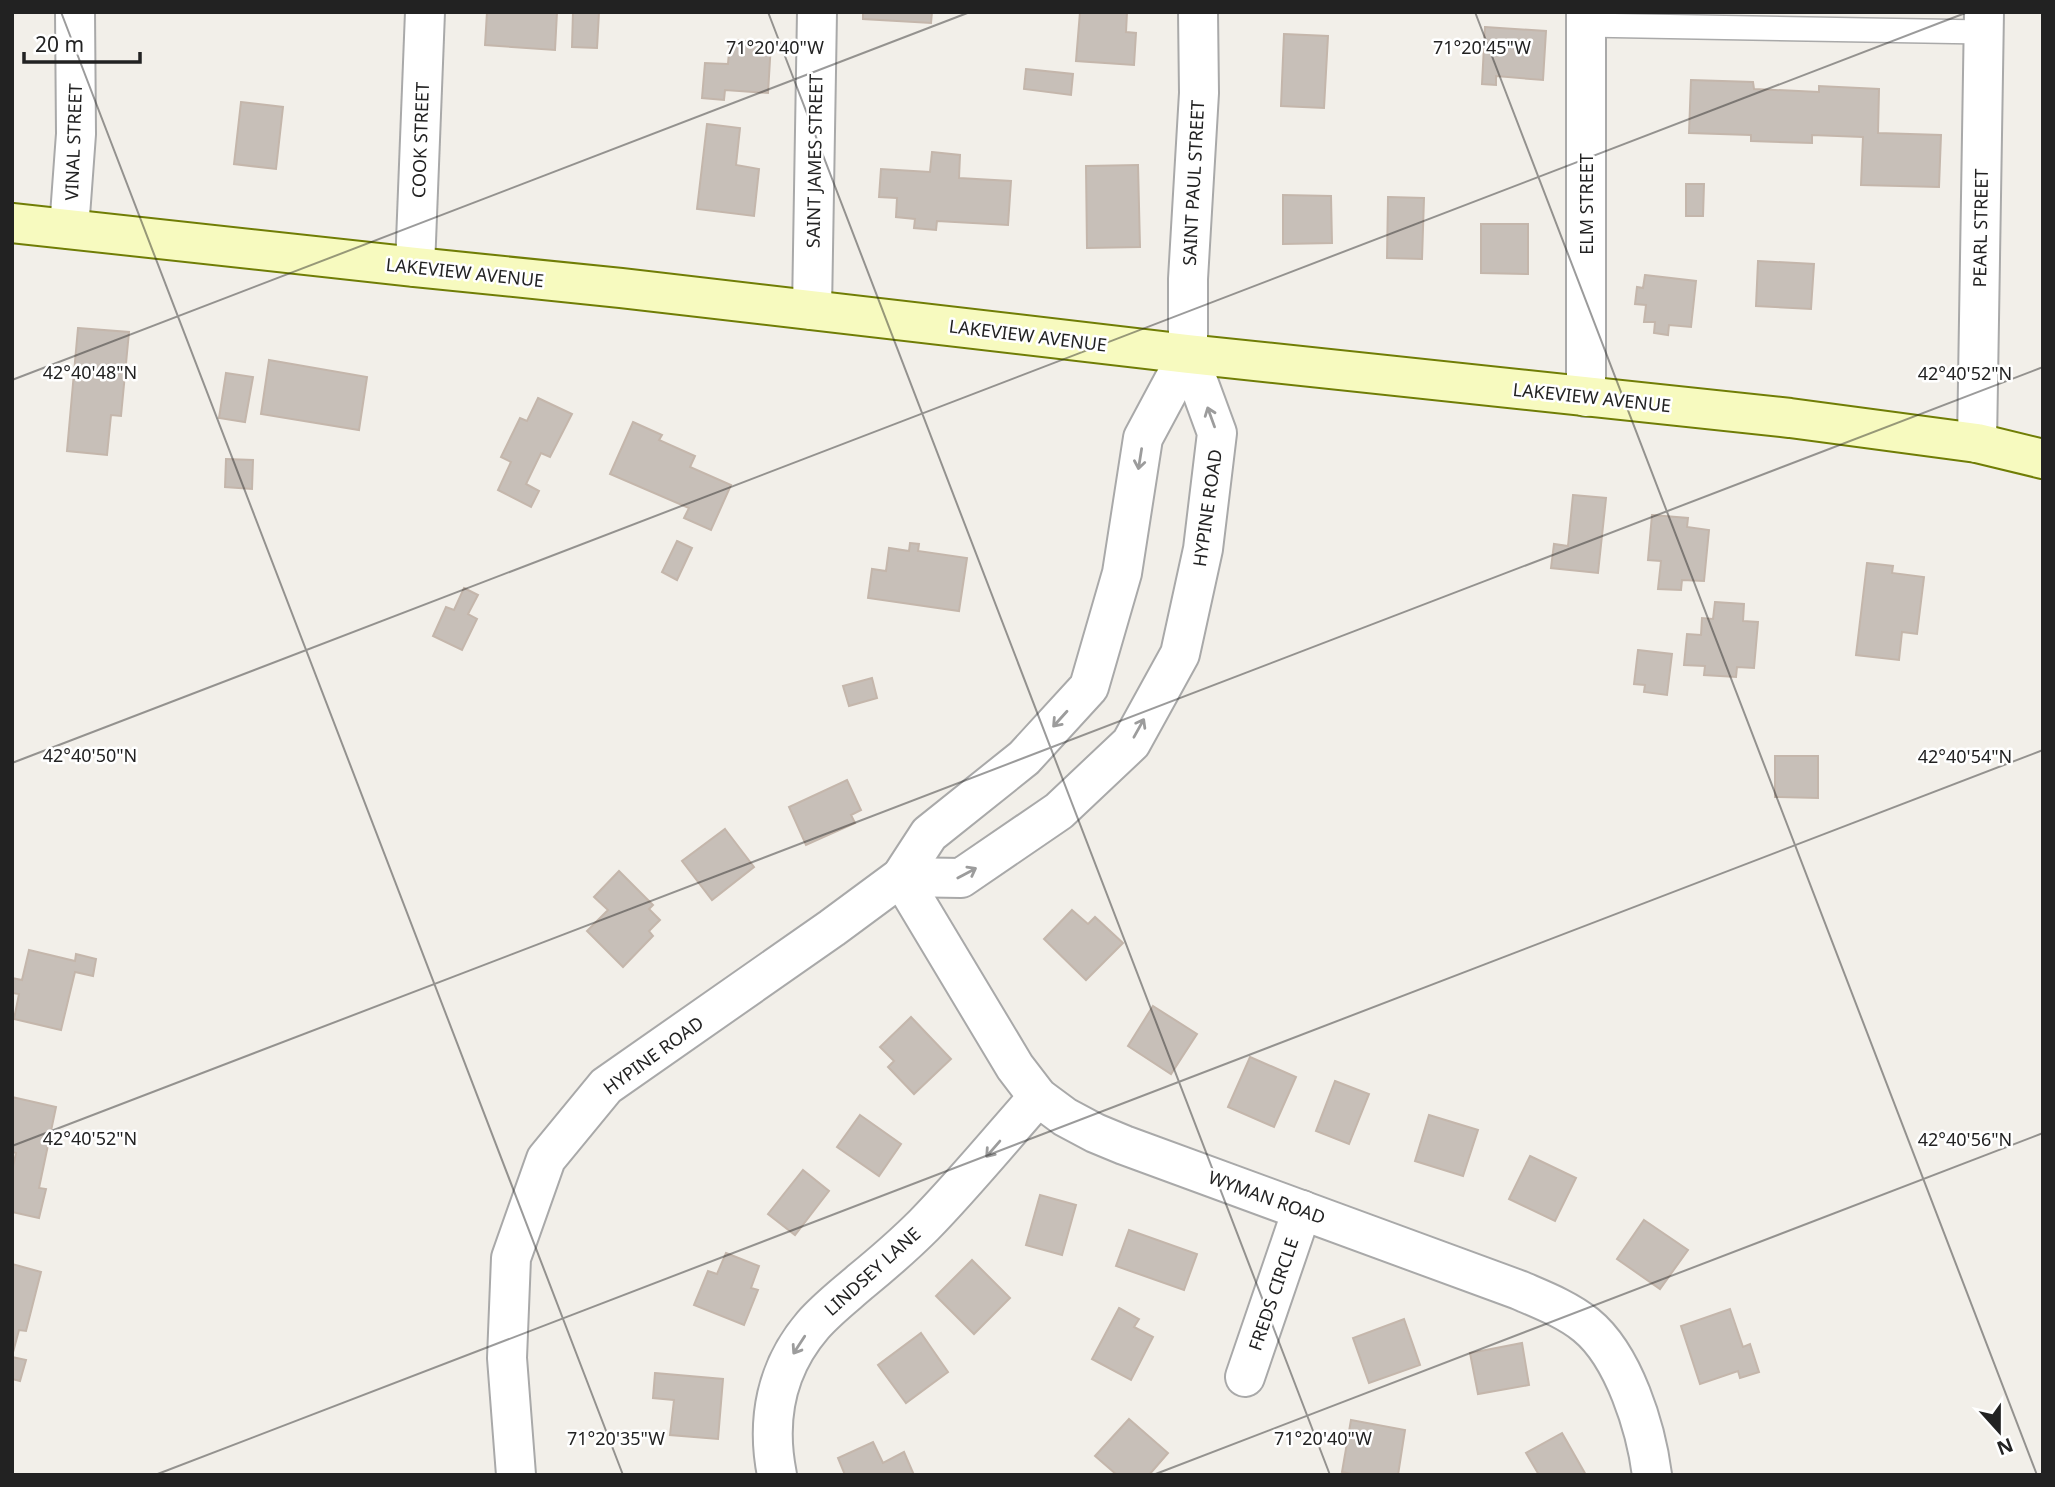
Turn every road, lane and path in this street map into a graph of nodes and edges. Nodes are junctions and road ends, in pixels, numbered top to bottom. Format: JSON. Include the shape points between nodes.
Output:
{"nodes":[{"id":1,"x":75,"y":12,"type":"edge"},
{"id":2,"x":425,"y":12,"type":"edge"},
{"id":3,"x":817,"y":12,"type":"edge"},
{"id":4,"x":1198,"y":12,"type":"edge"},
{"id":5,"x":1586,"y":18,"type":"edge"},
{"id":6,"x":1984,"y":22,"type":"edge"},
{"id":7,"x":12,"y":223,"type":"edge"},
{"id":8,"x":69,"y":229,"type":"junction"},
{"id":9,"x":415,"y":267,"type":"junction"},
{"id":10,"x":812,"y":310,"type":"junction"},
{"id":11,"x":1188,"y":354,"type":"junction"},
{"id":12,"x":1586,"y":397,"type":"junction"},
{"id":13,"x":1977,"y":443,"type":"junction"},
{"id":14,"x":2043,"y":459,"type":"edge"},
{"id":15,"x":901,"y":877,"type":"junction"},
{"id":16,"x":1038,"y":1097,"type":"junction"},
{"id":17,"x":1302,"y":1210,"type":"junction"},
{"id":18,"x":1245,"y":1377,"type":"dead end"},
{"id":19,"x":516,"y":1475,"type":"edge"},
{"id":20,"x":777,"y":1475,"type":"edge"},
{"id":21,"x":1652,"y":1475,"type":"edge"}],
"edges":[{"from":1,"to":8,"type":"street","name":"VINAL STREET","via":[[76,134]]},
{"from":2,"to":9,"type":"street","name":"COOK STREET"},
{"from":3,"to":10,"type":"street","name":"SAINT JAMES STREET"},
{"from":4,"to":11,"type":"street","name":"SAINT PAUL STREET"},
{"from":5,"to":6,"type":"lane"},
{"from":5,"to":12,"type":"street","name":"ELM STREET"},
{"from":6,"to":13,"type":"street","name":"PEARL STREET"},
{"from":7,"to":8,"type":"main road","name":"LAKEVIEW AVENUE"},
{"from":8,"to":9,"type":"main road","name":"LAKEVIEW AVENUE"},
{"from":9,"to":10,"type":"main road","name":"LAKEVIEW AVENUE"},
{"from":10,"to":11,"type":"main road","name":"LAKEVIEW AVENUE"},
{"from":11,"to":12,"type":"main road","name":"LAKEVIEW AVENUE"},
{"from":11,"to":15,"type":"street","name":"HYPINE ROAD","one_way":true,"via":[[1143,438],[1122,573],[1089,687],[1024,758],[929,834]]},
{"from":15,"to":11,"type":"street","name":"HYPINE ROAD","one_way":true,"via":[[961,878],[1059,811],[1132,743],[1180,654],[1203,549],[1217,433]]},
{"from":12,"to":13,"type":"main road","name":"LAKEVIEW AVENUE"},
{"from":13,"to":14,"type":"main road","name":"LAKEVIEW AVENUE"},
{"from":15,"to":16,"type":"street","name":"WYMAN ROAD","via":[[1015,1067]]},
{"from":15,"to":19,"type":"street","name":"HYPINE ROAD","via":[[606,1086],[546,1159],[511,1258],[507,1358]]},
{"from":16,"to":17,"type":"street","name":"WYMAN ROAD","via":[[1095,1133]]},
{"from":16,"to":20,"type":"street","name":"LINDSEY LANE","one_way":true,"via":[[923,1226],[813,1324],[797,1346],[776,1397],[772,1452]]},
{"from":17,"to":18,"type":"street","name":"FREDS CIRCLE"},
{"from":17,"to":21,"type":"street","name":"WYMAN ROAD","via":[[1519,1290],[1586,1326],[1608,1349],[1625,1382],[1639,1417]]}]}
